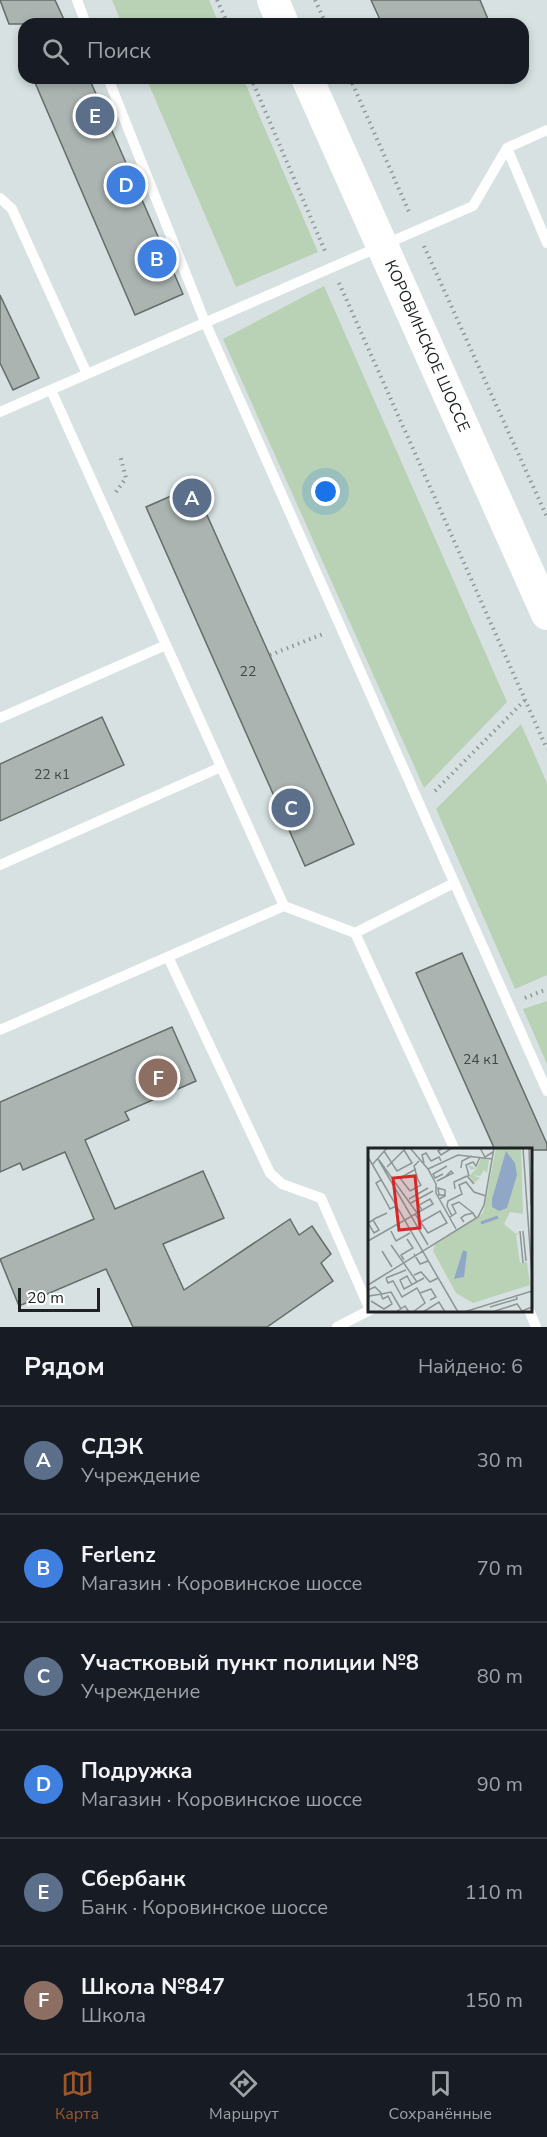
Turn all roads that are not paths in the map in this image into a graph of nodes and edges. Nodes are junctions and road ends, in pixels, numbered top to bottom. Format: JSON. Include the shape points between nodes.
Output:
{"nodes":[{"id":1,"x":77,"y":0,"type":"edge"},
{"id":2,"x":273,"y":0,"type":"edge"},
{"id":3,"x":84,"y":18,"type":"edge"},
{"id":4,"x":280,"y":18,"type":"edge"},
{"id":5,"x":110,"y":84,"type":"edge"},
{"id":6,"x":311,"y":84,"type":"edge"},
{"id":7,"x":547,"y":130,"type":"edge"},
{"id":8,"x":507,"y":148,"type":"junction"},
{"id":9,"x":0,"y":198,"type":"edge"},
{"id":10,"x":547,"y":243,"type":"edge"},
{"id":11,"x":382,"y":244,"type":"junction"},
{"id":12,"x":205,"y":322,"type":"junction"},
{"id":13,"x":87,"y":374,"type":"junction"},
{"id":14,"x":51,"y":390,"type":"junction"},
{"id":15,"x":0,"y":412,"type":"edge"},
{"id":16,"x":547,"y":614,"type":"edge"},
{"id":17,"x":166,"y":645,"type":"junction"},
{"id":18,"x":0,"y":718,"type":"edge"},
{"id":19,"x":221,"y":767,"type":"junction"},
{"id":20,"x":0,"y":865,"type":"edge"},
{"id":21,"x":454,"y":884,"type":"junction"},
{"id":22,"x":284,"y":906,"type":"junction"},
{"id":23,"x":356,"y":933,"type":"junction"},
{"id":24,"x":168,"y":957,"type":"junction"},
{"id":25,"x":0,"y":1030,"type":"edge"},
{"id":26,"x":547,"y":1091,"type":"edge"},
{"id":27,"x":454,"y":1148,"type":"edge"},
{"id":28,"x":368,"y":1305,"type":"edge"},
{"id":29,"x":368,"y":1311,"type":"edge"},
{"id":30,"x":529,"y":1312,"type":"edge"},
{"id":31,"x":337,"y":1327,"type":"edge"},
{"id":32,"x":536,"y":1327,"type":"edge"}],
"edges":[{"from":1,"to":3,"type":"lane"},
{"from":2,"to":4,"type":"main road"},
{"from":5,"to":12,"type":"lane"},
{"from":6,"to":11,"type":"main road","name":"КОРОВИНСКОЕ ШОССЕ"},
{"from":7,"to":8,"type":"lane"},
{"from":8,"to":10,"type":"lane"},
{"from":8,"to":11,"type":"lane","via":[[473,206]]},
{"from":9,"to":13,"type":"lane","via":[[12,209]]},
{"from":11,"to":12,"type":"lane"},
{"from":11,"to":16,"type":"main road","name":"КОРОВИНСКОЕ ШОССЕ"},
{"from":12,"to":13,"type":"lane"},
{"from":12,"to":21,"type":"lane"},
{"from":13,"to":14,"type":"lane"},
{"from":14,"to":15,"type":"lane"},
{"from":14,"to":17,"type":"lane"},
{"from":17,"to":18,"type":"lane"},
{"from":17,"to":19,"type":"lane"},
{"from":19,"to":20,"type":"lane"},
{"from":19,"to":22,"type":"lane"},
{"from":21,"to":23,"type":"lane"},
{"from":21,"to":26,"type":"lane"},
{"from":22,"to":23,"type":"lane"},
{"from":22,"to":24,"type":"lane"},
{"from":23,"to":27,"type":"lane"},
{"from":24,"to":25,"type":"lane"},
{"from":24,"to":28,"type":"lane","via":[[270,1173],[282,1184],[321,1198]]},
{"from":29,"to":31,"type":"lane"},
{"from":30,"to":32,"type":"lane"}]}
